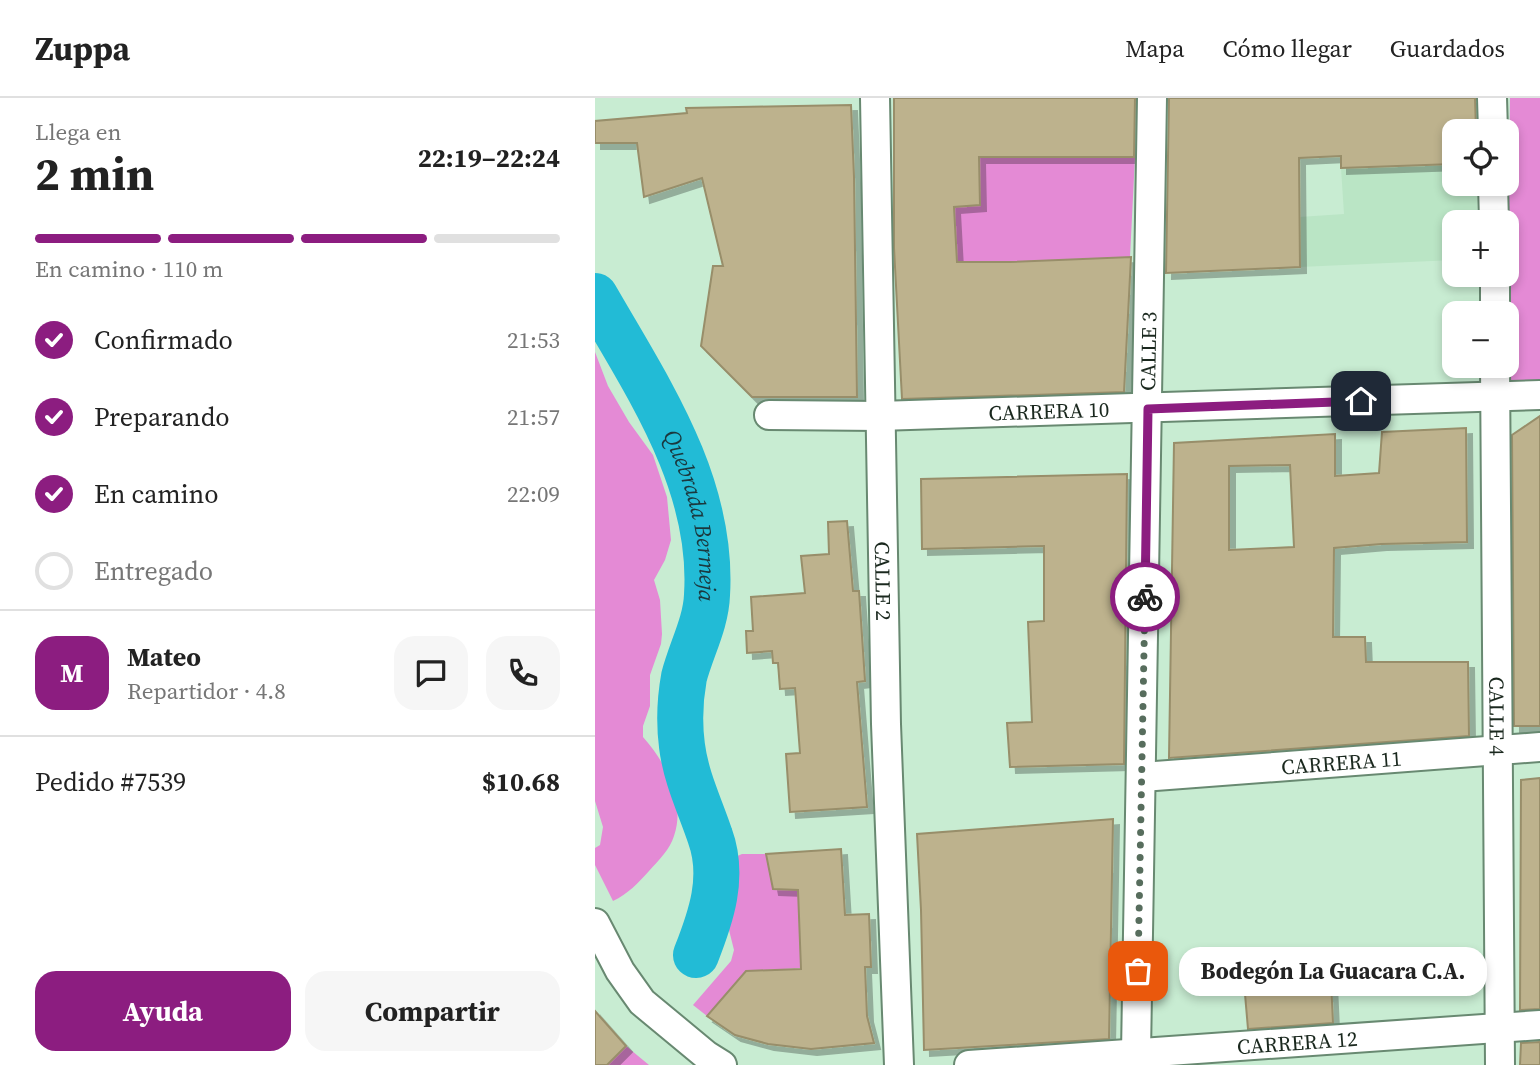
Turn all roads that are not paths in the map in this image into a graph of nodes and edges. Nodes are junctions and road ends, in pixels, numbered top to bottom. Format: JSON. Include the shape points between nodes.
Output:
{"nodes":[{"id":1,"x":874,"y":98,"type":"edge"},
{"id":2,"x":1152,"y":98,"type":"edge"},
{"id":3,"x":1492,"y":98,"type":"edge"},
{"id":4,"x":1493,"y":119,"type":"edge"},
{"id":5,"x":1495,"y":378,"type":"edge"},
{"id":6,"x":1540,"y":395,"type":"edge"},
{"id":7,"x":1495,"y":396,"type":"junction"},
{"id":8,"x":1148,"y":409,"type":"junction"},
{"id":9,"x":769,"y":415,"type":"dead end"},
{"id":10,"x":879,"y":416,"type":"junction"},
{"id":11,"x":1540,"y":747,"type":"edge"},
{"id":12,"x":1498,"y":750,"type":"junction"},
{"id":13,"x":1142,"y":777,"type":"junction"},
{"id":14,"x":595,"y":923,"type":"edge"},
{"id":15,"x":1540,"y":1025,"type":"edge"},
{"id":16,"x":1500,"y":1027,"type":"junction"},
{"id":17,"x":1135,"y":1059,"type":"edge"},
{"id":18,"x":714,"y":1060,"type":"edge"},
{"id":19,"x":899,"y":1065,"type":"edge"},
{"id":20,"x":969,"y":1065,"type":"edge"},
{"id":21,"x":1500,"y":1065,"type":"edge"}],
"edges":[{"from":1,"to":10,"type":"street","name":"CALLE 2"},
{"from":2,"to":8,"type":"street","name":"CALLE 3"},
{"from":3,"to":4,"type":"street"},
{"from":5,"to":7,"type":"street","name":"CALLE 4"},
{"from":6,"to":7,"type":"street","name":"CARRERA 10"},
{"from":7,"to":8,"type":"street","name":"CARRERA 10"},
{"from":7,"to":12,"type":"street","name":"CALLE 4"},
{"from":8,"to":10,"type":"street","name":"CARRERA 10"},
{"from":8,"to":13,"type":"street","name":"CALLE 3"},
{"from":9,"to":10,"type":"street","name":"CARRERA 10"},
{"from":10,"to":19,"type":"street","name":"CALLE 2"},
{"from":11,"to":12,"type":"street","name":"CARRERA 11"},
{"from":12,"to":13,"type":"street","name":"CARRERA 11"},
{"from":12,"to":16,"type":"street","name":"CALLE 4"},
{"from":13,"to":17,"type":"street","name":"CALLE 3"},
{"from":14,"to":18,"type":"street","via":[[642,1002]]},
{"from":15,"to":16,"type":"street","name":"CARRERA 12"},
{"from":16,"to":17,"type":"street","name":"CARRERA 12"},
{"from":16,"to":21,"type":"street","name":"CALLE 4"},
{"from":17,"to":20,"type":"street","name":"CARRERA 12"}]}
